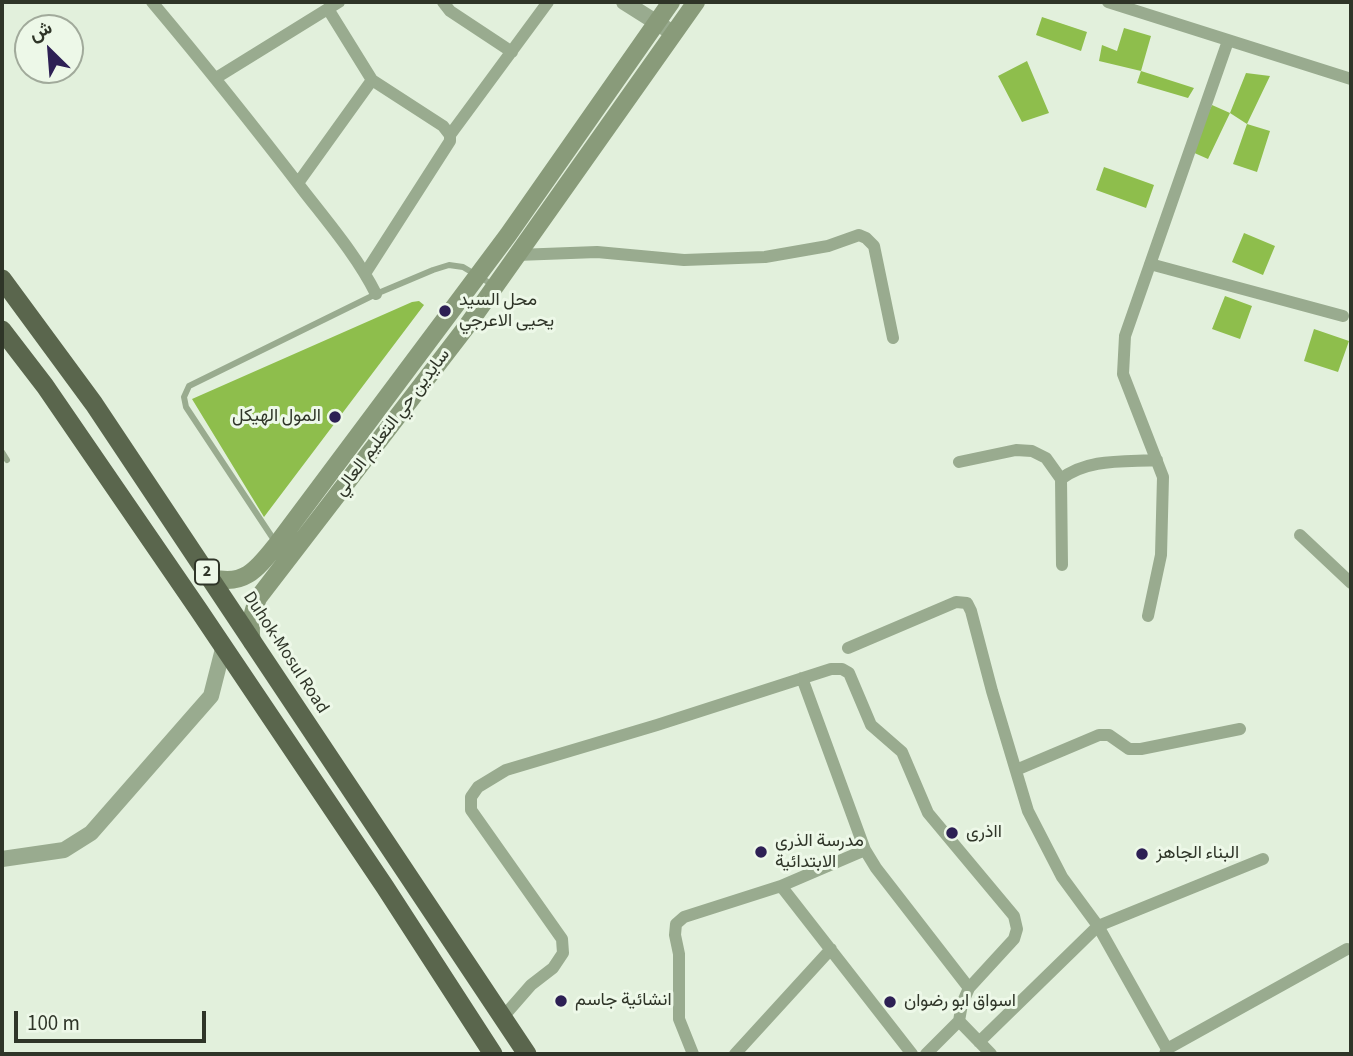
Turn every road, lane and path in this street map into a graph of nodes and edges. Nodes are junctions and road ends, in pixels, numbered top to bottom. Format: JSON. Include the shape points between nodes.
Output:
{"nodes":[{"id":1,"x":152,"y":2,"type":"edge"},
{"id":2,"x":443,"y":2,"type":"edge"},
{"id":3,"x":548,"y":2,"type":"edge"},
{"id":4,"x":624,"y":2,"type":"edge"},
{"id":5,"x":671,"y":2,"type":"edge"},
{"id":6,"x":696,"y":2,"type":"edge"},
{"id":7,"x":1108,"y":2,"type":"edge"},
{"id":8,"x":334,"y":5,"type":"edge"},
{"id":9,"x":656,"y":22,"type":"junction"},
{"id":10,"x":673,"y":33,"type":"junction"},
{"id":11,"x":1228,"y":41,"type":"junction"},
{"id":12,"x":512,"y":52,"type":"junction"},
{"id":13,"x":216,"y":78,"type":"junction"},
{"id":14,"x":1351,"y":79,"type":"edge"},
{"id":15,"x":372,"y":80,"type":"junction"},
{"id":16,"x":450,"y":135,"type":"junction"},
{"id":17,"x":298,"y":183,"type":"junction"},
{"id":18,"x":517,"y":255,"type":"junction"},
{"id":19,"x":1150,"y":264,"type":"junction"},
{"id":20,"x":366,"y":272,"type":"junction"},
{"id":21,"x":478,"y":275,"type":"junction"},
{"id":22,"x":2,"y":279,"type":"edge"},
{"id":23,"x":495,"y":286,"type":"junction"},
{"id":24,"x":376,"y":294,"type":"junction"},
{"id":25,"x":1343,"y":316,"type":"dead end"},
{"id":26,"x":2,"y":330,"type":"edge"},
{"id":27,"x":893,"y":338,"type":"dead end"},
{"id":28,"x":2,"y":452,"type":"edge"},
{"id":29,"x":7,"y":460,"type":"dead end"},
{"id":30,"x":1157,"y":460,"type":"junction"},
{"id":31,"x":960,"y":462,"type":"dead end"},
{"id":32,"x":1062,"y":479,"type":"junction"},
{"id":33,"x":1300,"y":535,"type":"dead end"},
{"id":34,"x":277,"y":544,"type":"junction"},
{"id":35,"x":1062,"y":565,"type":"dead end"},
{"id":36,"x":210,"y":577,"type":"junction"},
{"id":37,"x":1351,"y":583,"type":"edge"},
{"id":38,"x":1148,"y":616,"type":"dead end"},
{"id":39,"x":252,"y":642,"type":"junction"},
{"id":40,"x":848,"y":648,"type":"dead end"},
{"id":41,"x":223,"y":649,"type":"junction"},
{"id":42,"x":802,"y":678,"type":"junction"},
{"id":43,"x":1240,"y":729,"type":"dead end"},
{"id":44,"x":1016,"y":770,"type":"junction"},
{"id":45,"x":865,"y":850,"type":"junction"},
{"id":46,"x":2,"y":859,"type":"edge"},
{"id":47,"x":1263,"y":859,"type":"dead end"},
{"id":48,"x":781,"y":886,"type":"junction"},
{"id":49,"x":1098,"y":926,"type":"junction"},
{"id":50,"x":831,"y":949,"type":"junction"},
{"id":51,"x":1347,"y":949,"type":"dead end"},
{"id":52,"x":969,"y":988,"type":"junction"},
{"id":53,"x":503,"y":1017,"type":"junction"},
{"id":54,"x":959,"y":1021,"type":"junction"},
{"id":55,"x":979,"y":1042,"type":"junction"},
{"id":56,"x":1166,"y":1052,"type":"edge"},
{"id":57,"x":493,"y":1054,"type":"edge"},
{"id":58,"x":527,"y":1054,"type":"edge"},
{"id":59,"x":693,"y":1054,"type":"edge"},
{"id":60,"x":735,"y":1054,"type":"edge"},
{"id":61,"x":912,"y":1054,"type":"edge"},
{"id":62,"x":926,"y":1054,"type":"edge"},
{"id":63,"x":992,"y":1054,"type":"edge"}],
"edges":[{"from":1,"to":13,"type":"street"},
{"from":2,"to":12,"type":"street"},
{"from":3,"to":12,"type":"street"},
{"from":4,"to":9,"type":"street"},
{"from":5,"to":9,"type":"main road","name":"سايدين حي التعليم العالي"},
{"from":6,"to":10,"type":"main road","name":"سايدين حي التعليم العالي"},
{"from":7,"to":11,"type":"street"},
{"from":8,"to":13,"type":"street"},
{"from":8,"to":15,"type":"street"},
{"from":9,"to":10,"type":"street"},
{"from":9,"to":21,"type":"main road","name":"سايدين حي التعليم العالي"},
{"from":10,"to":18,"type":"main road","name":"سايدين حي التعليم العالي"},
{"from":11,"to":14,"type":"street"},
{"from":11,"to":19,"type":"street"},
{"from":12,"to":16,"type":"street"},
{"from":13,"to":17,"type":"street"},
{"from":15,"to":16,"type":"street","via":[[443,125]]},
{"from":15,"to":17,"type":"street"},
{"from":16,"to":20,"type":"street"},
{"from":17,"to":20,"type":"street"},
{"from":18,"to":23,"type":"main road","name":"سايدين حي التعليم العالي"},
{"from":18,"to":27,"type":"street","via":[[597,253],[684,260],[765,257],[828,246],[859,235],[874,246]]},
{"from":19,"to":25,"type":"street"},
{"from":19,"to":30,"type":"street","via":[[1125,336],[1123,374]]},
{"from":20,"to":24,"type":"street"},
{"from":21,"to":23,"type":"lane"},
{"from":21,"to":24,"type":"lane","via":[[449,265]]},
{"from":21,"to":34,"type":"main road","name":"سايدين حي التعليم العالي"},
{"from":22,"to":36,"type":"highway","name":"Duhok-Mosul Road","number":"2","via":[[94,404]]},
{"from":23,"to":39,"type":"main road","name":"سايدين حي التعليم العالي","via":[[258,598],[249,628]]},
{"from":24,"to":34,"type":"lane","via":[[189,386],[184,397],[186,407]]},
{"from":26,"to":41,"type":"highway","number":"2"},
{"from":28,"to":29,"type":"lane"},
{"from":30,"to":32,"type":"street","via":[[1096,464]]},
{"from":30,"to":38,"type":"street","via":[[1163,477],[1161,543]]},
{"from":31,"to":32,"type":"street","via":[[1032,451],[1046,458]]},
{"from":32,"to":35,"type":"street"},
{"from":33,"to":37,"type":"street"},
{"from":34,"to":36,"type":"main road","name":"سايدين حي التعليم العالي","via":[[250,574],[230,581]]},
{"from":36,"to":39,"type":"highway","name":"Duhok-Mosul Road","number":"2"},
{"from":39,"to":53,"type":"highway","name":"Duhok-Mosul Road","number":"2"},
{"from":40,"to":44,"type":"street","via":[[956,602],[967,603]]},
{"from":41,"to":46,"type":"street","via":[[211,696],[91,833],[64,850]]},
{"from":41,"to":57,"type":"highway","number":"2"},
{"from":42,"to":45,"type":"street"},
{"from":42,"to":52,"type":"street","via":[[831,669],[849,673],[871,725],[902,752],[928,813],[1014,916],[1014,939]]},
{"from":42,"to":53,"type":"street","via":[[506,770],[478,787],[471,797],[471,810],[562,939],[563,953],[553,968]]},
{"from":43,"to":44,"type":"street","via":[[1141,749],[1129,749],[1109,735],[1099,735]]},
{"from":44,"to":49,"type":"street","via":[[1028,811],[1062,877]]},
{"from":45,"to":48,"type":"street"},
{"from":45,"to":52,"type":"street"},
{"from":47,"to":49,"type":"street"},
{"from":48,"to":50,"type":"street"},
{"from":48,"to":59,"type":"street","via":[[684,916],[677,923],[677,1005]]},
{"from":49,"to":55,"type":"street"},
{"from":49,"to":56,"type":"street"},
{"from":50,"to":60,"type":"street"},
{"from":50,"to":61,"type":"street"},
{"from":51,"to":56,"type":"street"},
{"from":52,"to":54,"type":"street"},
{"from":53,"to":58,"type":"highway","name":"Duhok-Mosul Road","number":"2"},
{"from":54,"to":55,"type":"street"},
{"from":54,"to":62,"type":"street"},
{"from":55,"to":63,"type":"street"}]}
